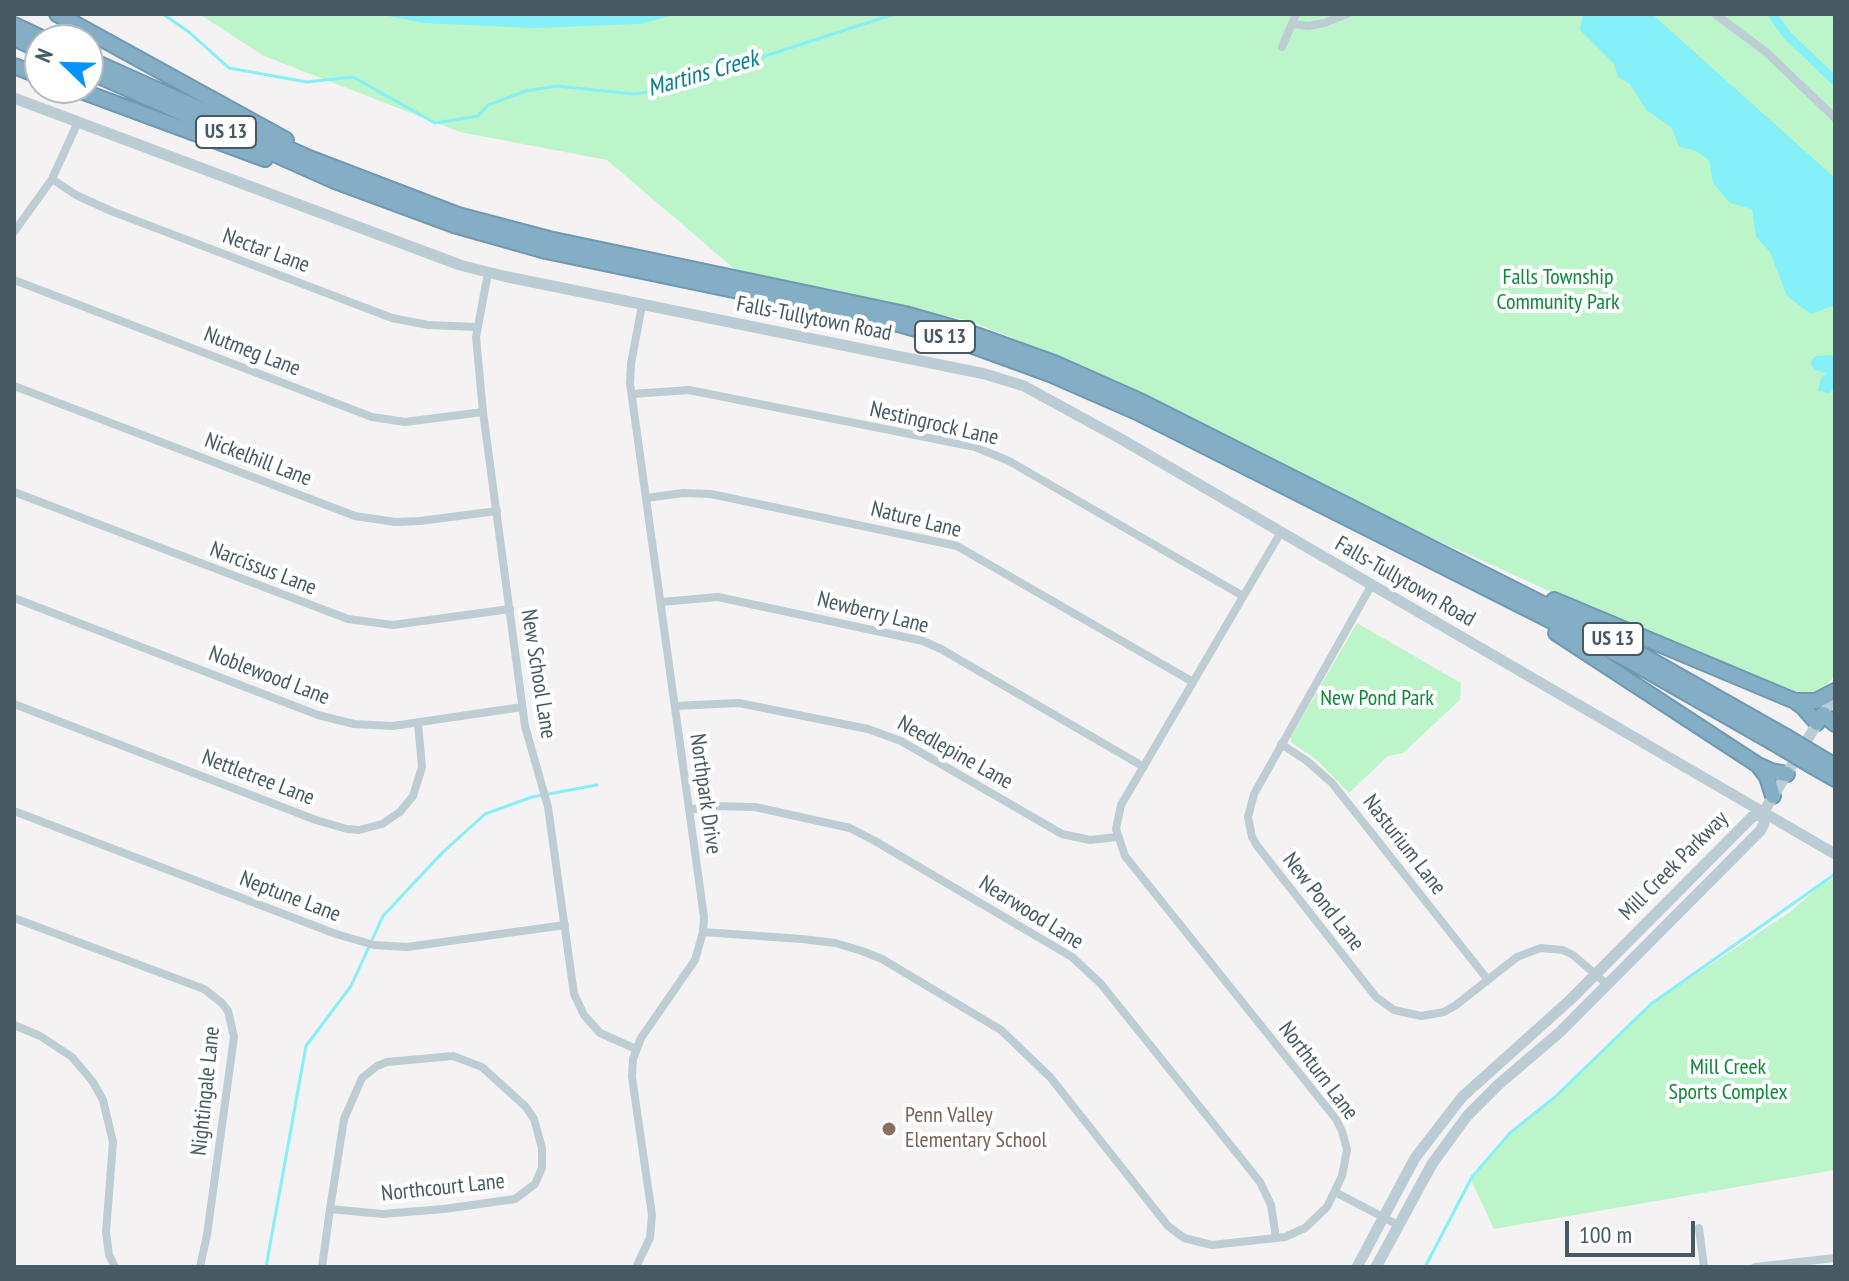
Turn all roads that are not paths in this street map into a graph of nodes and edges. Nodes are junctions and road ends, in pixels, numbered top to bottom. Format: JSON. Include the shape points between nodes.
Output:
{"nodes":[{"id":1,"x":57,"y":14,"type":"edge"},
{"id":2,"x":1296,"y":14,"type":"edge"},
{"id":3,"x":1347,"y":14,"type":"edge"},
{"id":4,"x":1715,"y":14,"type":"edge"},
{"id":5,"x":1292,"y":24,"type":"junction"},
{"id":6,"x":1282,"y":47,"type":"dead end"},
{"id":7,"x":104,"y":66,"type":"edge"},
{"id":8,"x":104,"y":78,"type":"edge"},
{"id":9,"x":14,"y":98,"type":"edge"},
{"id":10,"x":104,"y":99,"type":"edge"},
{"id":11,"x":1835,"y":118,"type":"edge"},
{"id":12,"x":78,"y":122,"type":"junction"},
{"id":13,"x":309,"y":158,"type":"junction"},
{"id":14,"x":52,"y":179,"type":"junction"},
{"id":15,"x":364,"y":193,"type":"junction"},
{"id":16,"x":14,"y":232,"type":"edge"},
{"id":17,"x":488,"y":273,"type":"junction"},
{"id":18,"x":14,"y":280,"type":"edge"},
{"id":19,"x":642,"y":305,"type":"junction"},
{"id":20,"x":476,"y":327,"type":"junction"},
{"id":21,"x":14,"y":386,"type":"edge"},
{"id":22,"x":632,"y":394,"type":"junction"},
{"id":23,"x":483,"y":412,"type":"junction"},
{"id":24,"x":14,"y":492,"type":"edge"},
{"id":25,"x":646,"y":498,"type":"junction"},
{"id":26,"x":497,"y":511,"type":"junction"},
{"id":27,"x":1281,"y":532,"type":"junction"},
{"id":28,"x":1436,"y":550,"type":"junction"},
{"id":29,"x":1371,"y":586,"type":"junction"},
{"id":30,"x":1488,"y":589,"type":"junction"},
{"id":31,"x":1243,"y":596,"type":"junction"},
{"id":32,"x":14,"y":598,"type":"edge"},
{"id":33,"x":661,"y":602,"type":"junction"},
{"id":34,"x":510,"y":609,"type":"junction"},
{"id":35,"x":1193,"y":682,"type":"junction"},
{"id":36,"x":1835,"y":692,"type":"edge"},
{"id":37,"x":1795,"y":701,"type":"junction"},
{"id":38,"x":14,"y":704,"type":"edge"},
{"id":39,"x":675,"y":706,"type":"junction"},
{"id":40,"x":522,"y":707,"type":"junction"},
{"id":41,"x":1820,"y":719,"type":"junction"},
{"id":42,"x":418,"y":723,"type":"junction"},
{"id":43,"x":1835,"y":724,"type":"edge"},
{"id":44,"x":1782,"y":741,"type":"junction"},
{"id":45,"x":1281,"y":744,"type":"junction"},
{"id":46,"x":1817,"y":762,"type":"junction"},
{"id":47,"x":1758,"y":765,"type":"junction"},
{"id":48,"x":1835,"y":766,"type":"edge"},
{"id":49,"x":1144,"y":767,"type":"junction"},
{"id":50,"x":1787,"y":774,"type":"junction"},
{"id":51,"x":1835,"y":779,"type":"edge"},
{"id":52,"x":1773,"y":796,"type":"junction"},
{"id":53,"x":689,"y":810,"type":"junction"},
{"id":54,"x":14,"y":811,"type":"edge"},
{"id":55,"x":1763,"y":813,"type":"junction"},
{"id":56,"x":1117,"y":837,"type":"junction"},
{"id":57,"x":1835,"y":854,"type":"edge"},
{"id":58,"x":14,"y":918,"type":"edge"},
{"id":59,"x":565,"y":925,"type":"junction"},
{"id":60,"x":703,"y":932,"type":"junction"},
{"id":61,"x":1596,"y":974,"type":"junction"},
{"id":62,"x":1488,"y":980,"type":"junction"},
{"id":63,"x":1608,"y":985,"type":"junction"},
{"id":64,"x":14,"y":1025,"type":"edge"},
{"id":65,"x":636,"y":1049,"type":"junction"},
{"id":66,"x":1335,"y":1192,"type":"junction"},
{"id":67,"x":330,"y":1209,"type":"junction"},
{"id":68,"x":1383,"y":1218,"type":"junction"},
{"id":69,"x":1398,"y":1225,"type":"junction"},
{"id":70,"x":1699,"y":1228,"type":"dead end"},
{"id":71,"x":1276,"y":1238,"type":"junction"},
{"id":72,"x":1835,"y":1258,"type":"edge"},
{"id":73,"x":115,"y":1267,"type":"edge"},
{"id":74,"x":200,"y":1267,"type":"edge"},
{"id":75,"x":322,"y":1267,"type":"edge"},
{"id":76,"x":636,"y":1267,"type":"edge"},
{"id":77,"x":1357,"y":1267,"type":"edge"},
{"id":78,"x":1376,"y":1267,"type":"edge"},
{"id":79,"x":1704,"y":1267,"type":"edge"},
{"id":80,"x":1755,"y":1267,"type":"edge"}],
"edges":[{"from":1,"to":13,"type":"highway","via":[[280,135]]},
{"from":2,"to":5,"type":"street"},
{"from":3,"to":5,"type":"street","via":[[1308,26]]},
{"from":4,"to":11,"type":"street","via":[[1766,52]]},
{"from":5,"to":6,"type":"street"},
{"from":7,"to":13,"type":"highway","number":"US 13"},
{"from":8,"to":15,"type":"highway","number":"US 13"},
{"from":9,"to":12,"type":"street","name":"Falls-Tullytown Road"},
{"from":10,"to":15,"type":"highway"},
{"from":12,"to":14,"type":"street"},
{"from":12,"to":17,"type":"street","name":"Falls-Tullytown Road"},
{"from":13,"to":28,"type":"highway","number":"US 13","via":[[518,232],[873,306],[1010,346],[1132,397]]},
{"from":14,"to":16,"type":"street"},
{"from":14,"to":20,"type":"street","name":"Nectar Lane","via":[[140,223],[392,318]]},
{"from":15,"to":30,"type":"highway","number":"US 13","via":[[516,243],[871,318],[1021,362],[1137,412]]},
{"from":17,"to":19,"type":"street","name":"Falls-Tullytown Road"},
{"from":17,"to":20,"type":"street","name":"New School Lane"},
{"from":18,"to":23,"type":"street","name":"Nutmeg Lane","via":[[372,417],[405,422]]},
{"from":19,"to":22,"type":"street","name":"Northpark Drive","via":[[631,364]]},
{"from":19,"to":27,"type":"street","name":"Falls-Tullytown Road","via":[[1009,380]]},
{"from":20,"to":23,"type":"street","name":"New School Lane"},
{"from":21,"to":26,"type":"street","name":"Nickelhill Lane","via":[[355,516],[395,522]]},
{"from":22,"to":25,"type":"street","name":"Northpark Drive"},
{"from":22,"to":31,"type":"street","name":"Nestingrock Lane","via":[[689,390],[975,447],[1009,461]]},
{"from":23,"to":26,"type":"street","name":"New School Lane"},
{"from":24,"to":34,"type":"street","name":"Narcissus Lane","via":[[348,619],[393,625]]},
{"from":25,"to":33,"type":"street","name":"Northpark Drive"},
{"from":25,"to":35,"type":"street","name":"Nature Lane","via":[[711,494],[957,546]]},
{"from":26,"to":34,"type":"street","name":"New School Lane"},
{"from":27,"to":29,"type":"street","name":"Falls-Tullytown Road"},
{"from":27,"to":31,"type":"street"},
{"from":28,"to":37,"type":"highway"},
{"from":28,"to":44,"type":"highway","number":"US 13","via":[[1651,659]]},
{"from":29,"to":45,"type":"street","name":"New Pond Lane"},
{"from":29,"to":55,"type":"street","name":"Falls-Tullytown Road"},
{"from":30,"to":44,"type":"highway","number":"US 13"},
{"from":30,"to":47,"type":"highway"},
{"from":31,"to":35,"type":"street"},
{"from":32,"to":42,"type":"street","name":"Noblewood Lane","via":[[318,715],[370,726]]},
{"from":33,"to":39,"type":"street","name":"Northpark Drive"},
{"from":33,"to":49,"type":"street","name":"Newberry Lane","via":[[718,597],[923,641]]},
{"from":34,"to":40,"type":"street","name":"New School Lane"},
{"from":35,"to":49,"type":"street"},
{"from":36,"to":37,"type":"highway","via":[[1816,701]]},
{"from":36,"to":41,"type":"street"},
{"from":37,"to":41,"type":"highway"},
{"from":38,"to":42,"type":"street","name":"Nettletree Lane","via":[[316,820],[359,830],[382,824],[413,796],[422,767]]},
{"from":39,"to":53,"type":"street","name":"Northpark Drive"},
{"from":39,"to":56,"type":"street","name":"Needlepine Lane","via":[[739,703],[868,729],[901,741],[1062,834],[1090,840]]},
{"from":40,"to":42,"type":"street","name":"Noblewood Lane"},
{"from":40,"to":59,"type":"street","name":"New School Lane","via":[[546,795]]},
{"from":41,"to":43,"type":"highway"},
{"from":41,"to":50,"type":"street"},
{"from":44,"to":46,"type":"highway","number":"US 13","bridge":true},
{"from":45,"to":62,"type":"street","name":"Nasturium Lane","via":[[1332,783]]},
{"from":45,"to":62,"type":"street","name":"New Pond Lane","via":[[1250,805],[1252,837],[1376,997],[1403,1014],[1435,1015]]},
{"from":46,"to":48,"type":"highway","number":"US 13"},
{"from":46,"to":51,"type":"highway","number":"US 13"},
{"from":47,"to":50,"type":"highway"},
{"from":47,"to":52,"type":"highway"},
{"from":49,"to":56,"type":"street","via":[[1120,808]]},
{"from":50,"to":52,"type":"street"},
{"from":52,"to":55,"type":"street"},
{"from":53,"to":60,"type":"street","name":"Northpark Drive"},
{"from":53,"to":71,"type":"street","name":"Nearwood Lane","via":[[755,807],[850,828],[1072,957],[1101,984],[1260,1182],[1271,1205]]},
{"from":54,"to":59,"type":"street","name":"Neptune Lane","via":[[374,945],[407,947]]},
{"from":55,"to":57,"type":"street","name":"Falls-Tullytown Road"},
{"from":55,"to":61,"type":"street","name":"Mill Creek Parkway","via":[[1752,817]]},
{"from":55,"to":63,"type":"street","name":"Mill Creek Parkway","via":[[1760,831]]},
{"from":56,"to":66,"type":"street","name":"Northturn Lane","via":[[1125,856],[1336,1119],[1347,1150]]},
{"from":58,"to":74,"type":"street","name":"Nightingale Lane","via":[[204,989],[228,1011],[234,1037]]},
{"from":59,"to":65,"type":"street","name":"New School Lane","via":[[574,994],[584,1015],[600,1033]]},
{"from":60,"to":65,"type":"street","name":"Northpark Drive","via":[[695,960]]},
{"from":60,"to":71,"type":"street","name":"Northturn Lane","via":[[835,943],[882,959],[1015,1041],[1174,1232],[1212,1245]]},
{"from":61,"to":62,"type":"street","name":"New Pond Lane","via":[[1563,950],[1541,948],[1517,957]]},
{"from":61,"to":63,"type":"street","name":"New Pond Lane"},
{"from":61,"to":68,"type":"street","name":"Mill Creek Parkway","via":[[1462,1097],[1415,1158]]},
{"from":63,"to":69,"type":"street","name":"Mill Creek Parkway","via":[[1467,1116]]},
{"from":64,"to":73,"type":"street","via":[[72,1057],[103,1100],[113,1142],[106,1232]]},
{"from":65,"to":76,"type":"street","via":[[632,1077],[652,1215],[650,1238]]},
{"from":66,"to":68,"type":"street"},
{"from":66,"to":71,"type":"street","name":"Northturn Lane","via":[[1316,1220]]},
{"from":67,"to":67,"type":"street","name":"Northcourt Lane","via":[[349,1103],[362,1078],[377,1066],[422,1057],[468,1060],[490,1073],[534,1119],[542,1168],[535,1184],[515,1199],[382,1214]]},
{"from":67,"to":75,"type":"street","name":"Northcourt Lane"},
{"from":68,"to":69,"type":"street"},
{"from":68,"to":77,"type":"street","name":"Mill Creek Parkway"},
{"from":69,"to":78,"type":"street","name":"Mill Creek Parkway"},
{"from":70,"to":79,"type":"street"},
{"from":72,"to":80,"type":"street"}]}
